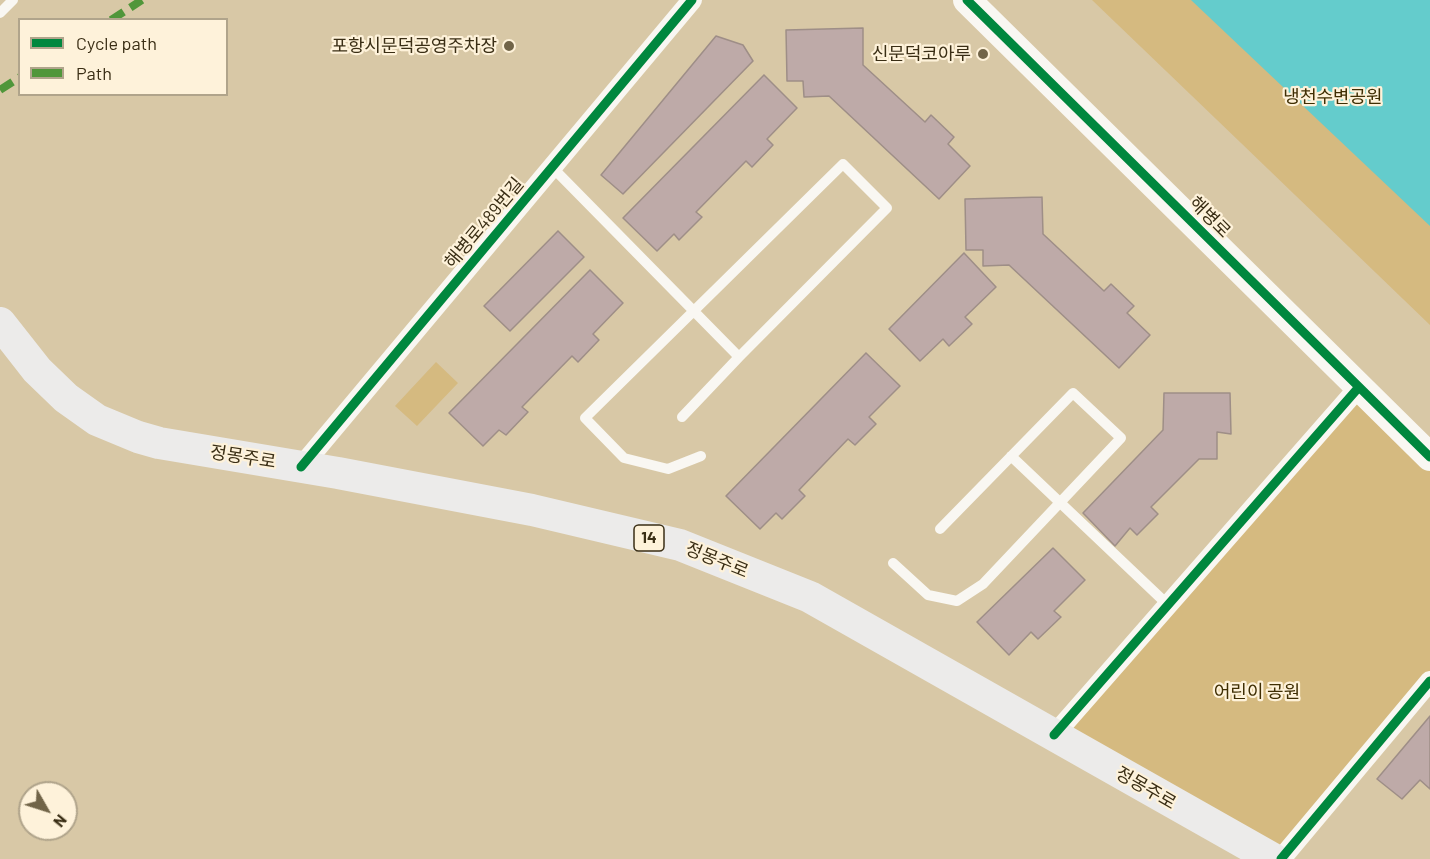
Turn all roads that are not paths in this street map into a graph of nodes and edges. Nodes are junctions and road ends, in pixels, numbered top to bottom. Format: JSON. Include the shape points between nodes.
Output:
{"nodes":[{"id":1,"x":13,"y":0,"type":"edge"},
{"id":2,"x":692,"y":0,"type":"edge"},
{"id":3,"x":967,"y":0,"type":"edge"},
{"id":4,"x":0,"y":13,"type":"edge"},
{"id":5,"x":552,"y":167,"type":"junction"},
{"id":6,"x":694,"y":312,"type":"junction"},
{"id":7,"x":0,"y":323,"type":"edge"},
{"id":8,"x":739,"y":357,"type":"junction"},
{"id":9,"x":1359,"y":387,"type":"junction"},
{"id":10,"x":682,"y":417,"type":"dead end"},
{"id":11,"x":701,"y":456,"type":"dead end"},
{"id":12,"x":1011,"y":456,"type":"junction"},
{"id":13,"x":1430,"y":457,"type":"edge"},
{"id":14,"x":301,"y":467,"type":"junction"},
{"id":15,"x":1060,"y":502,"type":"junction"},
{"id":16,"x":940,"y":529,"type":"dead end"},
{"id":17,"x":893,"y":563,"type":"dead end"},
{"id":18,"x":1168,"y":605,"type":"junction"},
{"id":19,"x":1430,"y":681,"type":"edge"},
{"id":20,"x":1054,"y":735,"type":"junction"},
{"id":21,"x":1273,"y":859,"type":"edge"},
{"id":22,"x":1281,"y":859,"type":"edge"}],
"edges":[{"from":1,"to":4,"type":"lane"},
{"from":2,"to":5,"type":"street","name":"해병로489번길"},
{"from":3,"to":9,"type":"street","name":"해병로"},
{"from":5,"to":6,"type":"lane"},
{"from":5,"to":14,"type":"street","name":"해병로489번길"},
{"from":6,"to":8,"type":"lane"},
{"from":6,"to":8,"type":"lane","via":[[843,164],[887,208]]},
{"from":6,"to":11,"type":"lane","via":[[585,418],[624,458],[668,469]]},
{"from":7,"to":14,"type":"main road","name":"정몽주로","number":"14","via":[[37,370],[97,420],[159,443]]},
{"from":8,"to":10,"type":"lane"},
{"from":9,"to":13,"type":"street","name":"해병로"},
{"from":9,"to":18,"type":"street"},
{"from":12,"to":15,"type":"lane"},
{"from":12,"to":15,"type":"lane","via":[[1073,393],[1121,438]]},
{"from":12,"to":16,"type":"lane"},
{"from":14,"to":20,"type":"main road","name":"정몽주로","number":"14","via":[[532,510],[680,545],[810,597]]},
{"from":15,"to":17,"type":"lane","via":[[983,584],[957,601],[928,595]]},
{"from":15,"to":18,"type":"lane"},
{"from":18,"to":20,"type":"street"},
{"from":19,"to":22,"type":"street"},
{"from":20,"to":21,"type":"main road","name":"정몽주로","number":"14"}]}
